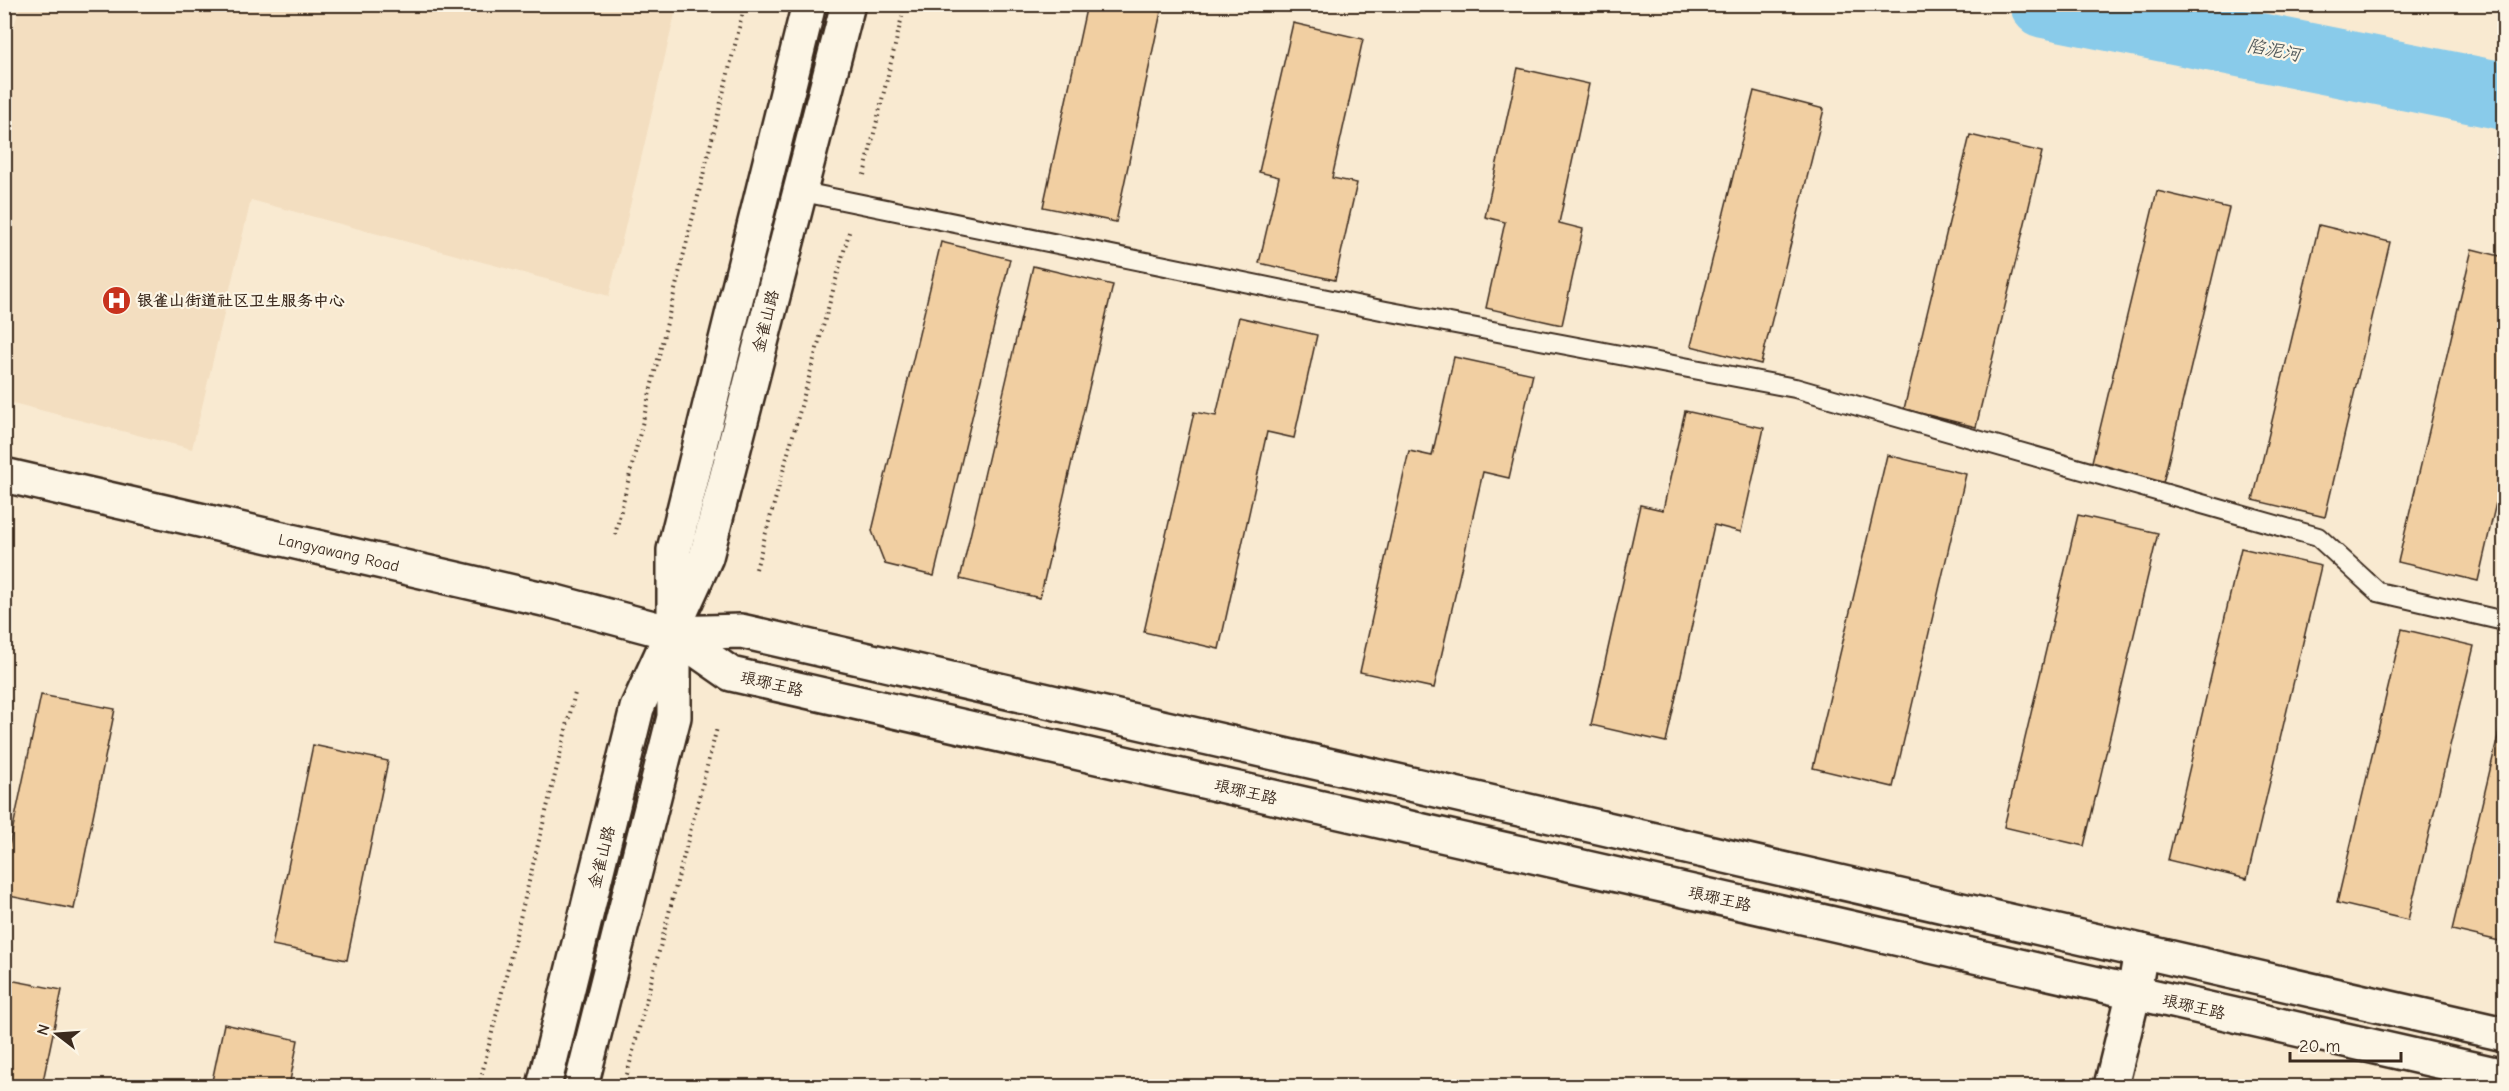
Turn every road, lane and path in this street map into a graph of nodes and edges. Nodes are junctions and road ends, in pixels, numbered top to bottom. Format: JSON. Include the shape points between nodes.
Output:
{"nodes":[{"id":1,"x":745,"y":4,"type":"edge"},
{"id":2,"x":809,"y":4,"type":"edge"},
{"id":3,"x":848,"y":4,"type":"edge"},
{"id":4,"x":905,"y":4,"type":"edge"},
{"id":5,"x":798,"y":191,"type":"junction"},
{"id":6,"x":857,"y":203,"type":"junction"},
{"id":7,"x":4,"y":476,"type":"edge"},
{"id":8,"x":615,"y":535,"type":"dead end"},
{"id":9,"x":756,"y":569,"type":"dead end"},
{"id":10,"x":2505,"y":621,"type":"edge"},
{"id":11,"x":672,"y":633,"type":"junction"},
{"id":12,"x":575,"y":693,"type":"dead end"},
{"id":13,"x":717,"y":728,"type":"dead end"},
{"id":14,"x":2141,"y":951,"type":"junction"},
{"id":15,"x":2134,"y":992,"type":"junction"},
{"id":16,"x":2505,"y":1034,"type":"edge"},
{"id":17,"x":2505,"y":1076,"type":"edge"},
{"id":18,"x":479,"y":1086,"type":"edge"},
{"id":19,"x":544,"y":1086,"type":"edge"},
{"id":20,"x":581,"y":1086,"type":"edge"},
{"id":21,"x":624,"y":1086,"type":"edge"},
{"id":22,"x":2111,"y":1086,"type":"edge"}],
"edges":[{"from":1,"to":8,"type":"path"},
{"from":2,"to":11,"type":"main road","name":"金雀山路","via":[[674,550]]},
{"from":3,"to":5,"type":"main road","name":"金雀山路"},
{"from":4,"to":6,"type":"path"},
{"from":5,"to":6,"type":"lane"},
{"from":5,"to":11,"type":"main road","name":"金雀山路","via":[[706,557]]},
{"from":6,"to":9,"type":"path"},
{"from":6,"to":10,"type":"lane","via":[[1386,311],[1795,388],[2318,537],[2378,592]]},
{"from":7,"to":11,"type":"main road","name":"Langyawang Road","via":[[552,601]]},
{"from":11,"to":14,"type":"main road","via":[[741,631]]},
{"from":11,"to":15,"type":"main road","name":"琅琊王路","via":[[731,674]]},
{"from":11,"to":19,"type":"main road","name":"金雀山路","via":[[638,708]]},
{"from":11,"to":20,"type":"main road","name":"金雀山路","via":[[674,717]]},
{"from":12,"to":18,"type":"path"},
{"from":13,"to":21,"type":"path"},
{"from":14,"to":15,"type":"main road"},
{"from":14,"to":16,"type":"main road"},
{"from":15,"to":17,"type":"main road","name":"琅琊王路"},
{"from":15,"to":22,"type":"main road"}]}
